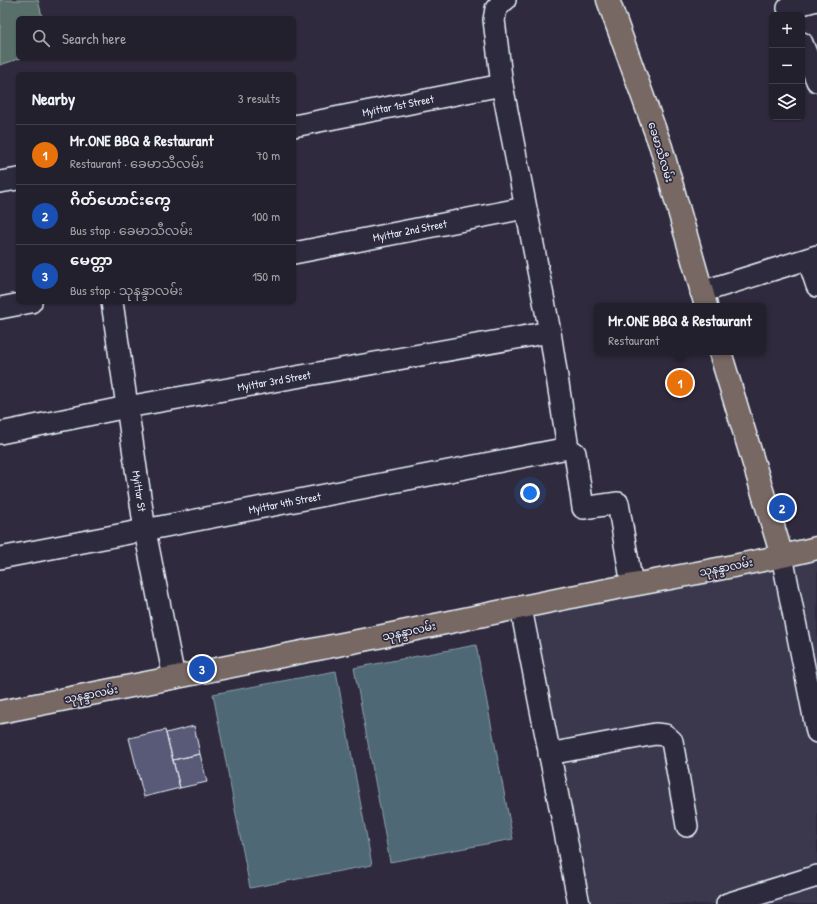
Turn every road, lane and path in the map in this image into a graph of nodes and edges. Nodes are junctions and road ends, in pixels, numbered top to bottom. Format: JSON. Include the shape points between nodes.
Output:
{"nodes":[{"id":1,"x":505,"y":0,"type":"edge"},
{"id":2,"x":608,"y":0,"type":"edge"},
{"id":3,"x":817,"y":0,"type":"edge"},
{"id":4,"x":788,"y":8,"type":"edge"},
{"id":5,"x":804,"y":48,"type":"edge"},
{"id":6,"x":817,"y":81,"type":"edge"},
{"id":7,"x":502,"y":86,"type":"junction"},
{"id":8,"x":296,"y":126,"type":"edge"},
{"id":9,"x":16,"y":179,"type":"edge"},
{"id":10,"x":0,"y":182,"type":"edge"},
{"id":11,"x":525,"y":208,"type":"junction"},
{"id":12,"x":296,"y":253,"type":"edge"},
{"id":13,"x":812,"y":258,"type":"edge"},
{"id":14,"x":817,"y":286,"type":"edge"},
{"id":15,"x":704,"y":299,"type":"edge"},
{"id":16,"x":21,"y":304,"type":"edge"},
{"id":17,"x":112,"y":304,"type":"edge"},
{"id":18,"x":0,"y":308,"type":"edge"},
{"id":19,"x":550,"y":332,"type":"junction"},
{"id":20,"x":721,"y":355,"type":"edge"},
{"id":21,"x":127,"y":407,"type":"junction"},
{"id":22,"x":0,"y":433,"type":"edge"},
{"id":23,"x":568,"y":448,"type":"junction"},
{"id":24,"x":145,"y":531,"type":"junction"},
{"id":25,"x":817,"y":548,"type":"edge"},
{"id":26,"x":782,"y":556,"type":"junction"},
{"id":27,"x":0,"y":558,"type":"edge"},
{"id":28,"x":632,"y":585,"type":"junction"},
{"id":29,"x":521,"y":608,"type":"junction"},
{"id":30,"x":174,"y":678,"type":"junction"},
{"id":31,"x":0,"y":712,"type":"edge"},
{"id":32,"x":817,"y":732,"type":"edge"},
{"id":33,"x":549,"y":754,"type":"junction"},
{"id":34,"x":687,"y":826,"type":"dead end"},
{"id":35,"x":817,"y":876,"type":"edge"},
{"id":36,"x":579,"y":904,"type":"edge"},
{"id":37,"x":727,"y":904,"type":"edge"}],
"edges":[{"from":1,"to":7,"type":"street","via":[[496,9],[494,20]]},
{"from":2,"to":15,"type":"main road","name":"ခေမာသီလမ်း","via":[[661,147]]},
{"from":3,"to":4,"type":"street"},
{"from":5,"to":6,"type":"street"},
{"from":7,"to":8,"type":"street","name":"Myittar 1st Street"},
{"from":7,"to":11,"type":"street"},
{"from":9,"to":10,"type":"street"},
{"from":11,"to":12,"type":"street","name":"Myittar 2nd Street"},
{"from":11,"to":19,"type":"street"},
{"from":13,"to":14,"type":"street"},
{"from":13,"to":15,"type":"street"},
{"from":16,"to":18,"type":"street"},
{"from":17,"to":21,"type":"street","name":"Myittar St"},
{"from":19,"to":21,"type":"street","name":"Myittar 3rd Street"},
{"from":19,"to":23,"type":"street"},
{"from":20,"to":26,"type":"main road"},
{"from":21,"to":22,"type":"street","name":"Myittar 3rd Street"},
{"from":21,"to":24,"type":"street","name":"Myittar St"},
{"from":23,"to":24,"type":"street","name":"Myittar 4th Street"},
{"from":23,"to":28,"type":"street","via":[[575,453],[583,508],[618,503]]},
{"from":24,"to":27,"type":"street","name":"Myittar 4th Street"},
{"from":24,"to":30,"type":"street","name":"Myittar St"},
{"from":25,"to":26,"type":"main road","name":"သုနန္ဒာလမ်း"},
{"from":26,"to":28,"type":"main road","name":"သုနန္ဒာလမ်း"},
{"from":26,"to":32,"type":"street"},
{"from":28,"to":29,"type":"main road","name":"သုနန္ဒာလမ်း"},
{"from":29,"to":30,"type":"main road","name":"သုနန္ဒာလမ်း"},
{"from":29,"to":33,"type":"street"},
{"from":30,"to":31,"type":"main road","name":"သုနန္ဒာလမ်း"},
{"from":33,"to":34,"type":"street","via":[[655,734],[665,736],[672,741]]},
{"from":33,"to":36,"type":"street"},
{"from":35,"to":37,"type":"street"}]}
